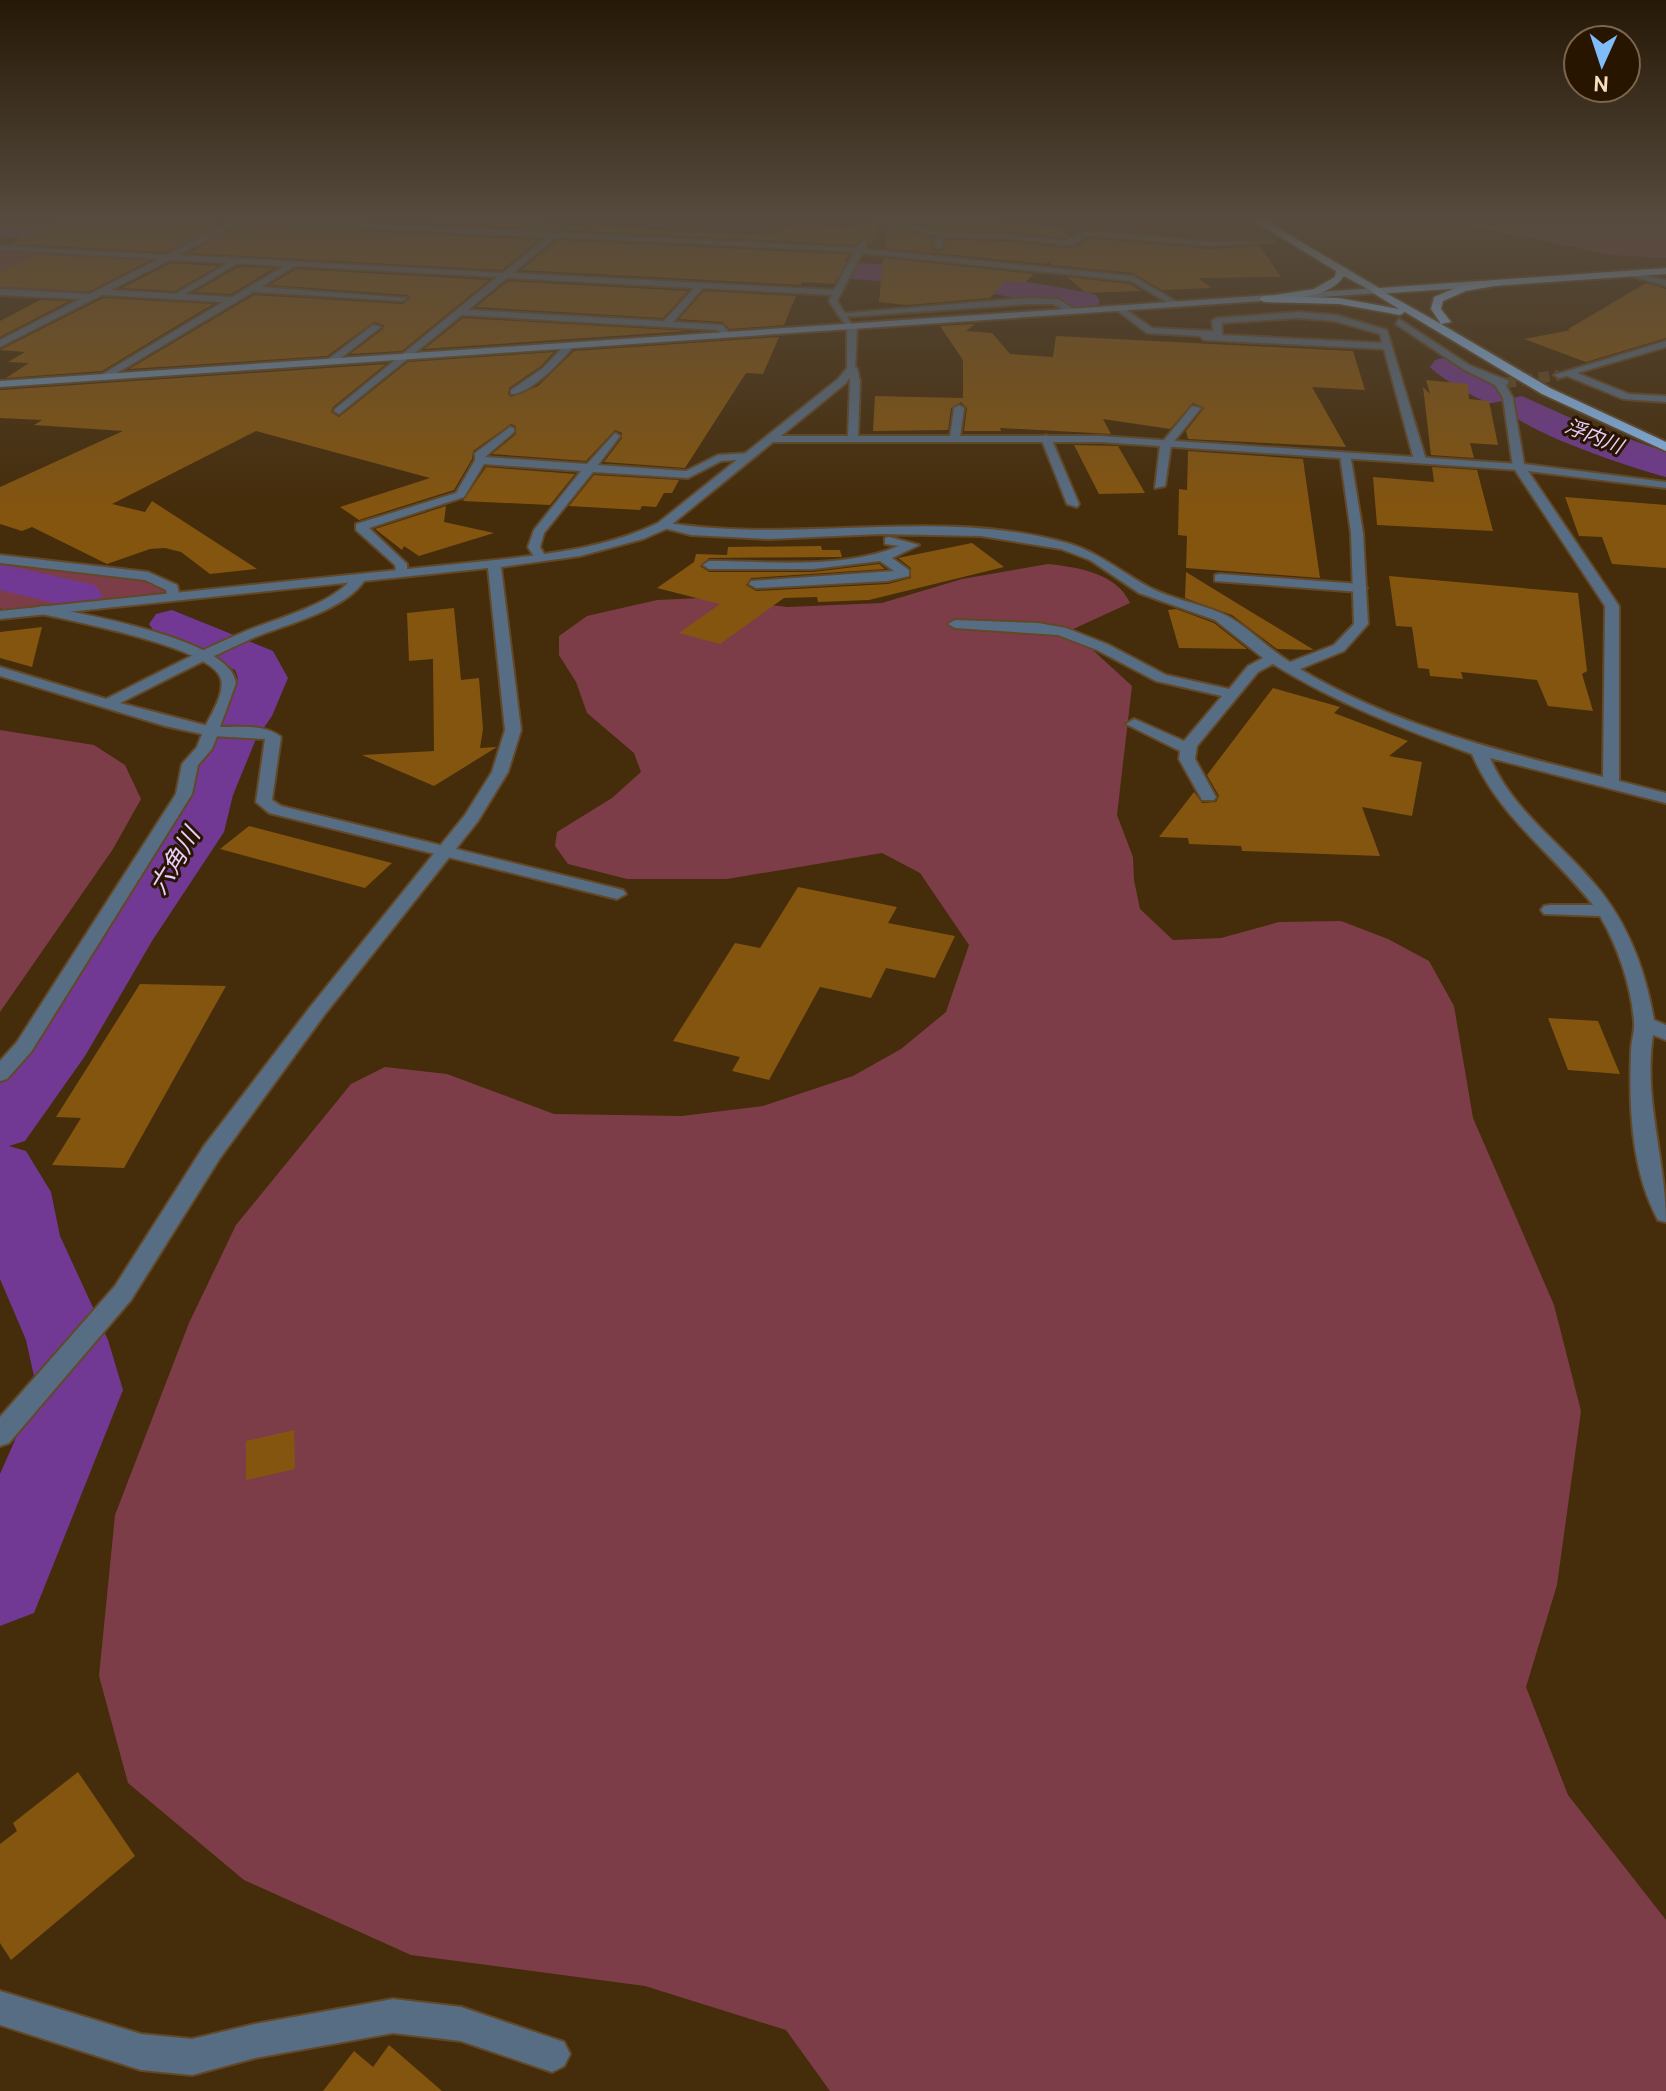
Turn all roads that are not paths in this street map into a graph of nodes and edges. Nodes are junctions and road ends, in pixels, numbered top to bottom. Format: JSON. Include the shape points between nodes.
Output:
{"nodes":[{"id":1,"x":842,"y":314,"type":"edge"},
{"id":2,"x":57,"y":315,"type":"edge"},
{"id":3,"x":208,"y":315,"type":"edge"},
{"id":4,"x":455,"y":315,"type":"edge"},
{"id":5,"x":503,"y":315,"type":"edge"},
{"id":6,"x":674,"y":315,"type":"edge"},
{"id":7,"x":1038,"y":315,"type":"edge"},
{"id":8,"x":1113,"y":315,"type":"edge"},
{"id":9,"x":1128,"y":315,"type":"edge"},
{"id":10,"x":1407,"y":315,"type":"edge"},
{"id":11,"x":1426,"y":315,"type":"edge"},
{"id":12,"x":1437,"y":315,"type":"edge"},
{"id":13,"x":1399,"y":322,"type":"dead end"},
{"id":14,"x":1439,"y":322,"type":"junction"},
{"id":15,"x":666,"y":324,"type":"junction"},
{"id":16,"x":376,"y":327,"type":"dead end"},
{"id":17,"x":852,"y":328,"type":"junction"},
{"id":18,"x":729,"y":335,"type":"junction"},
{"id":19,"x":0,"y":344,"type":"edge"},
{"id":20,"x":1665,"y":345,"type":"edge"},
{"id":21,"x":569,"y":346,"type":"junction"},
{"id":22,"x":1388,"y":346,"type":"junction"},
{"id":23,"x":404,"y":357,"type":"junction"},
{"id":24,"x":330,"y":362,"type":"junction"},
{"id":25,"x":852,"y":368,"type":"junction"},
{"id":26,"x":105,"y":377,"type":"junction"},
{"id":27,"x":0,"y":384,"type":"edge"},
{"id":28,"x":515,"y":392,"type":"dead end"},
{"id":29,"x":1666,"y":399,"type":"edge"},
{"id":30,"x":959,"y":408,"type":"dead end"},
{"id":31,"x":1196,"y":408,"type":"dead end"},
{"id":32,"x":339,"y":411,"type":"dead end"},
{"id":33,"x":1652,"y":425,"type":"dead end"},
{"id":34,"x":510,"y":430,"type":"dead end"},
{"id":35,"x":615,"y":436,"type":"dead end"},
{"id":36,"x":853,"y":437,"type":"junction"},
{"id":37,"x":955,"y":437,"type":"junction"},
{"id":38,"x":1046,"y":438,"type":"junction"},
{"id":39,"x":774,"y":439,"type":"junction"},
{"id":40,"x":1166,"y":445,"type":"junction"},
{"id":41,"x":1666,"y":447,"type":"edge"},
{"id":42,"x":1346,"y":455,"type":"junction"},
{"id":43,"x":750,"y":456,"type":"junction"},
{"id":44,"x":481,"y":460,"type":"junction"},
{"id":45,"x":1420,"y":460,"type":"junction"},
{"id":46,"x":1519,"y":467,"type":"junction"},
{"id":47,"x":591,"y":469,"type":"junction"},
{"id":48,"x":1666,"y":485,"type":"edge"},
{"id":49,"x":1159,"y":486,"type":"dead end"},
{"id":50,"x":1073,"y":504,"type":"dead end"},
{"id":51,"x":662,"y":526,"type":"junction"},
{"id":52,"x":769,"y":535,"type":"junction"},
{"id":53,"x":540,"y":557,"type":"junction"},
{"id":54,"x":883,"y":557,"type":"junction"},
{"id":55,"x":0,"y":559,"type":"edge"},
{"id":56,"x":494,"y":563,"type":"junction"},
{"id":57,"x":709,"y":565,"type":"dead end"},
{"id":58,"x":402,"y":573,"type":"junction"},
{"id":59,"x":359,"y":578,"type":"junction"},
{"id":60,"x":1220,"y":578,"type":"dead end"},
{"id":61,"x":756,"y":584,"type":"dead end"},
{"id":62,"x":1360,"y":588,"type":"junction"},
{"id":63,"x":173,"y":597,"type":"junction"},
{"id":64,"x":43,"y":610,"type":"junction"},
{"id":65,"x":3,"y":612,"type":"edge"},
{"id":66,"x":955,"y":624,"type":"dead end"},
{"id":67,"x":204,"y":655,"type":"junction"},
{"id":68,"x":1273,"y":658,"type":"junction"},
{"id":69,"x":1290,"y":667,"type":"junction"},
{"id":70,"x":0,"y":671,"type":"edge"},
{"id":71,"x":1233,"y":694,"type":"junction"},
{"id":72,"x":108,"y":703,"type":"junction"},
{"id":73,"x":1134,"y":724,"type":"dead end"},
{"id":74,"x":219,"y":731,"type":"junction"},
{"id":75,"x":1188,"y":749,"type":"junction"},
{"id":76,"x":1479,"y":751,"type":"junction"},
{"id":77,"x":1611,"y":784,"type":"junction"},
{"id":78,"x":1208,"y":797,"type":"dead end"},
{"id":79,"x":1666,"y":798,"type":"edge"},
{"id":80,"x":447,"y":851,"type":"junction"},
{"id":81,"x":617,"y":894,"type":"dead end"},
{"id":82,"x":1550,"y":910,"type":"dead end"},
{"id":83,"x":1606,"y":911,"type":"junction"},
{"id":84,"x":1645,"y":1024,"type":"junction"},
{"id":85,"x":1666,"y":1033,"type":"edge"},
{"id":86,"x":0,"y":1074,"type":"edge"},
{"id":87,"x":1666,"y":1214,"type":"edge"},
{"id":88,"x":0,"y":1435,"type":"edge"},
{"id":89,"x":0,"y":2008,"type":"edge"},
{"id":90,"x":552,"y":2054,"type":"dead end"}],
"edges":[{"from":1,"to":17,"type":"street"},
{"from":2,"to":19,"type":"street"},
{"from":3,"to":26,"type":"street"},
{"from":4,"to":23,"type":"street"},
{"from":5,"to":15,"type":"street"},
{"from":6,"to":15,"type":"street"},
{"from":7,"to":17,"type":"main road"},
{"from":8,"to":22,"type":"street","via":[[1137,334]]},
{"from":9,"to":22,"type":"street","via":[[1150,331],[1218,334],[1217,321],[1336,318],[1384,332]]},
{"from":10,"to":14,"type":"highway"},
{"from":11,"to":14,"type":"highway"},
{"from":12,"to":14,"type":"highway"},
{"from":13,"to":46,"type":"street","via":[[1466,367],[1502,383]]},
{"from":14,"to":33,"type":"highway","via":[[1560,387]]},
{"from":14,"to":41,"type":"highway","via":[[1585,411]]},
{"from":15,"to":18,"type":"street","via":[[720,327]]},
{"from":16,"to":24,"type":"street"},
{"from":17,"to":18,"type":"main road"},
{"from":17,"to":25,"type":"street"},
{"from":18,"to":21,"type":"main road"},
{"from":20,"to":29,"type":"street","via":[[1564,374],[1627,397]]},
{"from":21,"to":23,"type":"main road"},
{"from":21,"to":28,"type":"street"},
{"from":22,"to":45,"type":"street"},
{"from":23,"to":24,"type":"main road"},
{"from":23,"to":32,"type":"street"},
{"from":24,"to":26,"type":"main road"},
{"from":25,"to":36,"type":"street"},
{"from":25,"to":39,"type":"street"},
{"from":26,"to":27,"type":"main road"},
{"from":30,"to":37,"type":"street"},
{"from":31,"to":40,"type":"street"},
{"from":34,"to":44,"type":"street","via":[[479,455]]},
{"from":35,"to":47,"type":"street"},
{"from":36,"to":37,"type":"street"},
{"from":36,"to":39,"type":"street"},
{"from":37,"to":38,"type":"street"},
{"from":38,"to":40,"type":"street"},
{"from":38,"to":50,"type":"street"},
{"from":39,"to":43,"type":"street"},
{"from":40,"to":42,"type":"street"},
{"from":40,"to":49,"type":"street"},
{"from":42,"to":45,"type":"street"},
{"from":42,"to":62,"type":"street"},
{"from":43,"to":47,"type":"street","via":[[718,458],[688,475]]},
{"from":43,"to":51,"type":"street"},
{"from":44,"to":47,"type":"street"},
{"from":44,"to":58,"type":"street","via":[[460,495],[360,527],[401,564]]},
{"from":45,"to":46,"type":"street"},
{"from":46,"to":48,"type":"street"},
{"from":46,"to":77,"type":"street","via":[[1612,606]]},
{"from":47,"to":53,"type":"street","via":[[538,533],[534,547]]},
{"from":51,"to":52,"type":"street"},
{"from":51,"to":53,"type":"street","via":[[611,545]]},
{"from":52,"to":54,"type":"street","via":[[913,545]]},
{"from":52,"to":68,"type":"street","via":[[981,532],[1064,546],[1094,557],[1144,590],[1220,617]]},
{"from":53,"to":56,"type":"street"},
{"from":54,"to":57,"type":"street","via":[[849,563]]},
{"from":54,"to":61,"type":"street","via":[[904,573]]},
{"from":55,"to":63,"type":"street","via":[[148,576],[172,588]]},
{"from":56,"to":58,"type":"street"},
{"from":56,"to":80,"type":"street","via":[[513,730],[491,790]]},
{"from":58,"to":59,"type":"street"},
{"from":59,"to":63,"type":"street"},
{"from":59,"to":67,"type":"street","via":[[354,587],[299,617]]},
{"from":60,"to":62,"type":"street"},
{"from":62,"to":69,"type":"street","via":[[1361,624],[1354,637],[1327,656]]},
{"from":63,"to":64,"type":"street"},
{"from":64,"to":65,"type":"street"},
{"from":64,"to":67,"type":"street","via":[[156,636]]},
{"from":66,"to":71,"type":"street","via":[[1061,631],[1161,678]]},
{"from":67,"to":72,"type":"street"},
{"from":67,"to":74,"type":"street","via":[[228,676]]},
{"from":68,"to":69,"type":"street"},
{"from":68,"to":71,"type":"street","via":[[1253,669]]},
{"from":69,"to":76,"type":"street","via":[[1393,720]]},
{"from":70,"to":72,"type":"street"},
{"from":71,"to":75,"type":"street"},
{"from":72,"to":74,"type":"street","via":[[170,723]]},
{"from":73,"to":75,"type":"street"},
{"from":74,"to":80,"type":"street","via":[[273,737],[264,802],[275,810]]},
{"from":74,"to":86,"type":"street","via":[[190,764],[184,794],[32,1034]]},
{"from":75,"to":78,"type":"street","via":[[1187,759]]},
{"from":76,"to":77,"type":"street"},
{"from":76,"to":83,"type":"street","via":[[1493,785],[1579,874]]},
{"from":77,"to":79,"type":"street"},
{"from":80,"to":81,"type":"street"},
{"from":80,"to":88,"type":"street","via":[[212,1152],[123,1293]]},
{"from":82,"to":83,"type":"street"},
{"from":83,"to":84,"type":"street","via":[[1626,954]]},
{"from":84,"to":85,"type":"street"},
{"from":84,"to":87,"type":"street","via":[[1641,1047],[1650,1175]]},
{"from":89,"to":90,"type":"street","via":[[141,2052],[192,2057],[393,2016],[461,2024]]}]}
